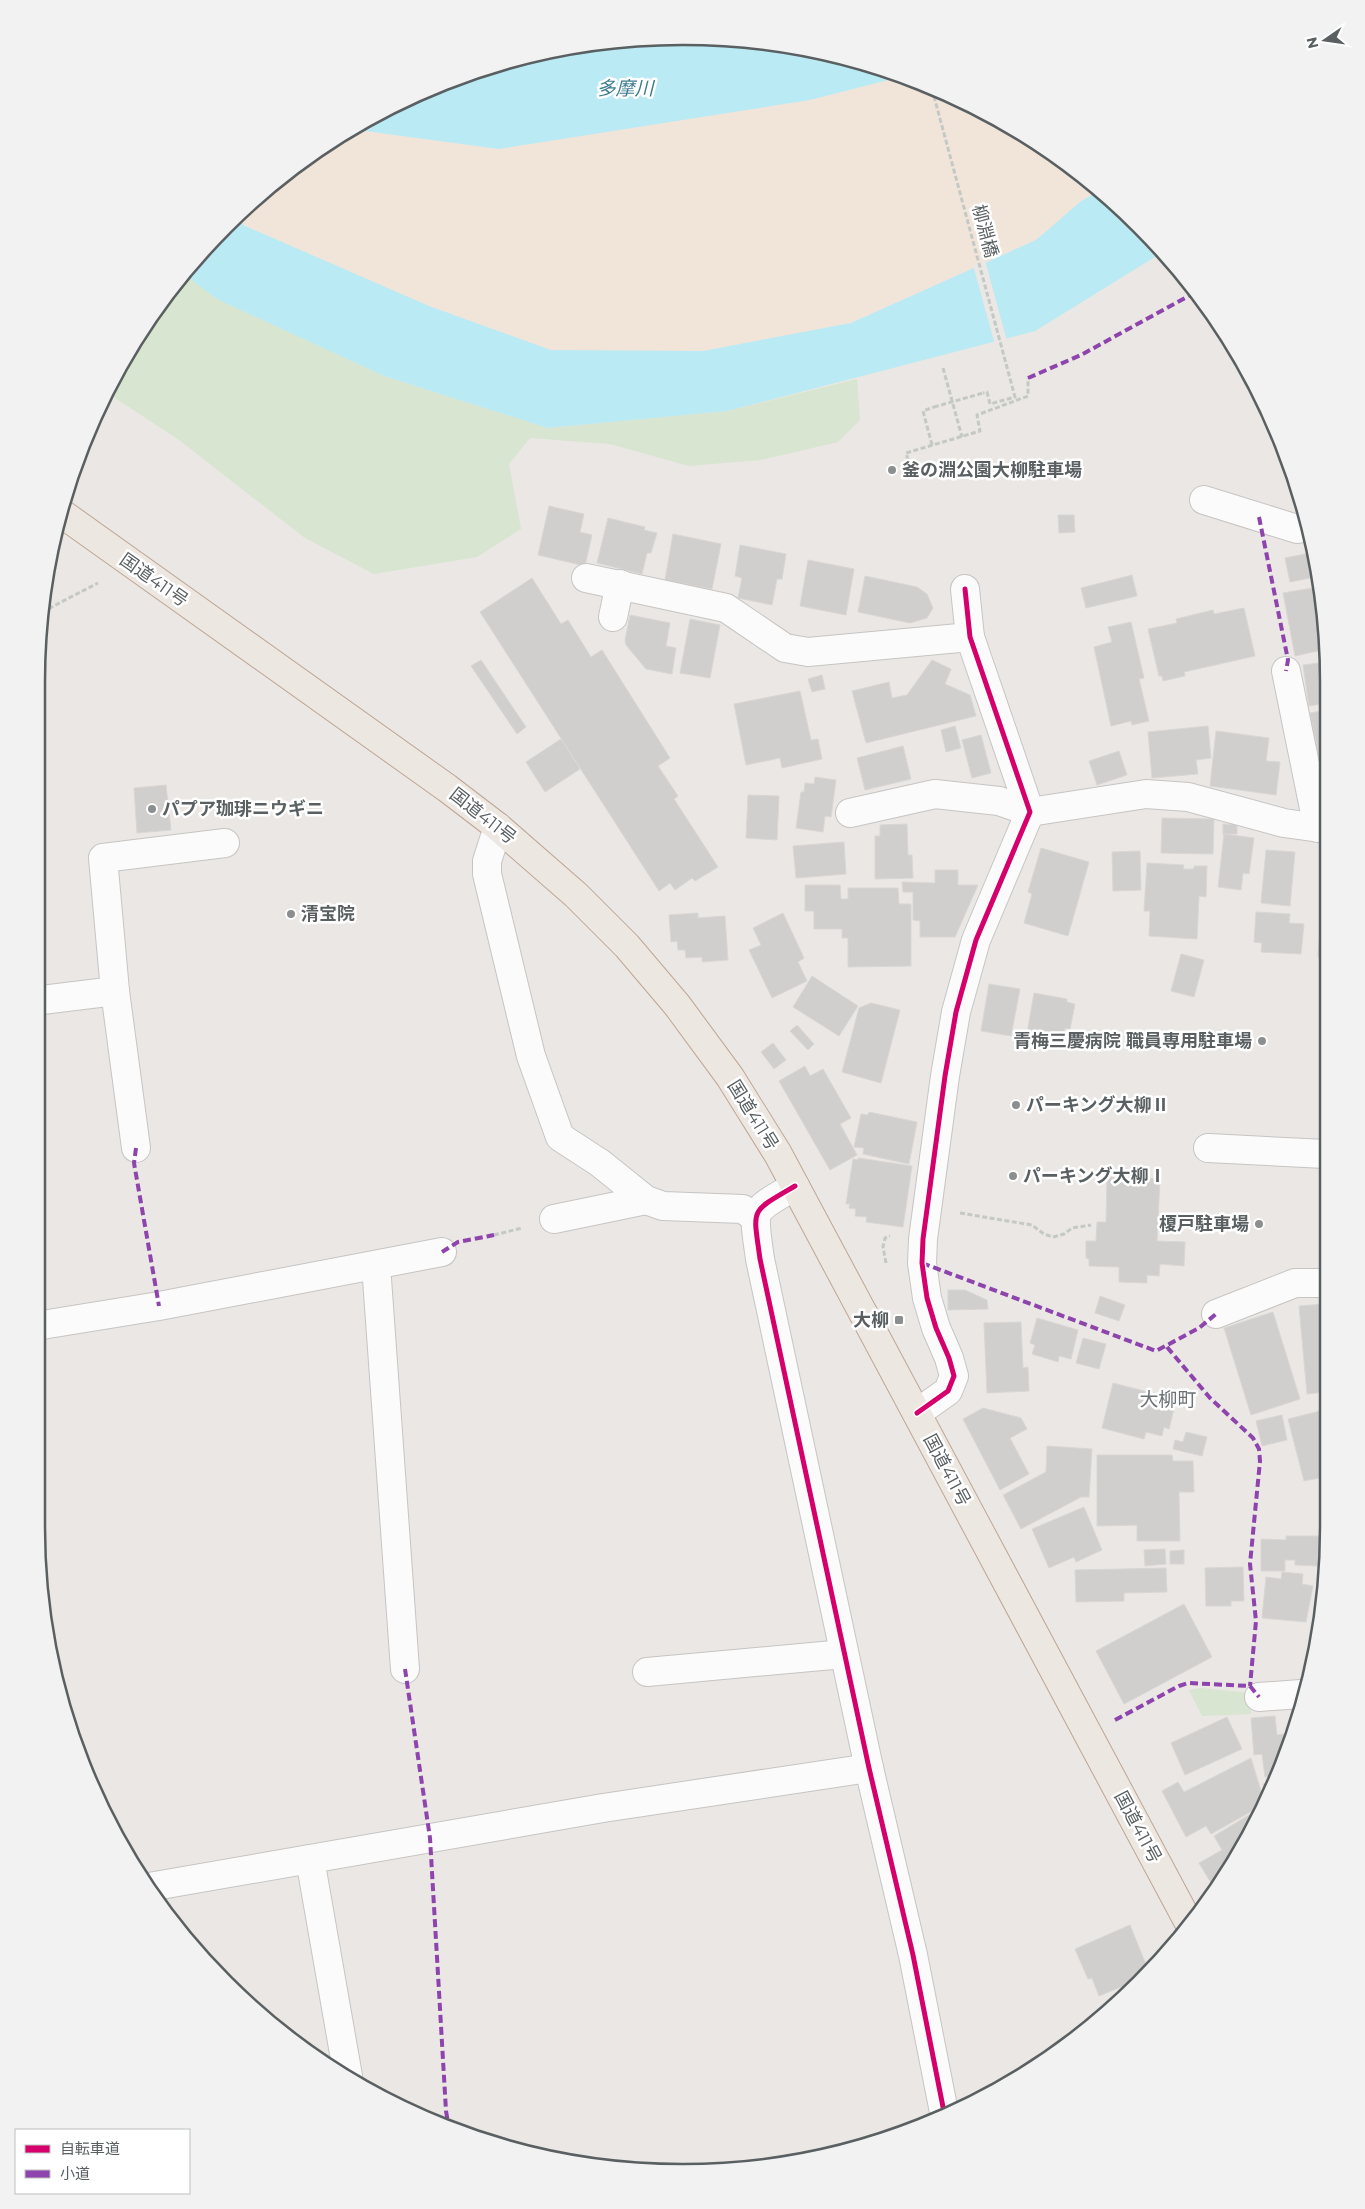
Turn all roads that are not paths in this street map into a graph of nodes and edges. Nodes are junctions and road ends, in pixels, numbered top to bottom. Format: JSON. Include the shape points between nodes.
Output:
{"nodes":[{"id":1,"x":1204,"y":500,"type":"dead end"},
{"id":2,"x":67,"y":517,"type":"edge"},
{"id":3,"x":1301,"y":528,"type":"edge"},
{"id":4,"x":586,"y":578,"type":"dead end"},
{"id":5,"x":620,"y":584,"type":"junction"},
{"id":6,"x":965,"y":589,"type":"dead end"},
{"id":7,"x":613,"y":617,"type":"dead end"},
{"id":8,"x":970,"y":636,"type":"junction"},
{"id":9,"x":1286,"y":671,"type":"dead end"},
{"id":10,"x":1030,"y":812,"type":"junction"},
{"id":11,"x":850,"y":813,"type":"dead end"},
{"id":12,"x":1320,"y":820,"type":"edge"},
{"id":13,"x":498,"y":827,"type":"junction"},
{"id":14,"x":1320,"y":829,"type":"edge"},
{"id":15,"x":225,"y":843,"type":"dead end"},
{"id":16,"x":115,"y":992,"type":"junction"},
{"id":17,"x":45,"y":1000,"type":"edge"},
{"id":18,"x":136,"y":1148,"type":"dead end"},
{"id":19,"x":1208,"y":1148,"type":"dead end"},
{"id":20,"x":1320,"y":1154,"type":"edge"},
{"id":21,"x":795,"y":1186,"type":"junction"},
{"id":22,"x":646,"y":1200,"type":"junction"},
{"id":23,"x":754,"y":1217,"type":"junction"},
{"id":24,"x":554,"y":1220,"type":"dead end"},
{"id":25,"x":442,"y":1252,"type":"dead end"},
{"id":26,"x":376,"y":1265,"type":"junction"},
{"id":27,"x":1320,"y":1283,"type":"edge"},
{"id":28,"x":1216,"y":1314,"type":"dead end"},
{"id":29,"x":45,"y":1325,"type":"edge"},
{"id":30,"x":917,"y":1414,"type":"junction"},
{"id":31,"x":844,"y":1654,"type":"junction"},
{"id":32,"x":405,"y":1669,"type":"dead end"},
{"id":33,"x":647,"y":1672,"type":"dead end"},
{"id":34,"x":1297,"y":1694,"type":"edge"},
{"id":35,"x":1259,"y":1697,"type":"dead end"},
{"id":36,"x":869,"y":1768,"type":"junction"},
{"id":37,"x":310,"y":1859,"type":"junction"},
{"id":38,"x":156,"y":1886,"type":"edge"},
{"id":39,"x":1186,"y":1917,"type":"edge"},
{"id":40,"x":347,"y":2068,"type":"edge"},
{"id":41,"x":943,"y":2107,"type":"edge"}],
"edges":[{"from":1,"to":3,"type":"street"},
{"from":2,"to":13,"type":"highway","name":"国道411号"},
{"from":4,"to":5,"type":"street"},
{"from":5,"to":7,"type":"street"},
{"from":5,"to":8,"type":"street","via":[[726,608],[785,648],[808,652]]},
{"from":6,"to":8,"type":"street"},
{"from":8,"to":10,"type":"street"},
{"from":9,"to":12,"type":"street"},
{"from":10,"to":11,"type":"street","via":[[998,801],[935,794]]},
{"from":10,"to":14,"type":"street","via":[[1146,794],[1188,797],[1284,823]]},
{"from":10,"to":30,"type":"street","via":[[976,940],[958,1004],[945,1076],[922,1263],[927,1298],[954,1376],[948,1391]]},
{"from":13,"to":21,"type":"highway","name":"国道411号","via":[[582,901],[627,946],[677,1005],[730,1077]]},
{"from":13,"to":22,"type":"street","via":[[486,860],[487,874],[531,1056],[560,1137],[600,1163]]},
{"from":15,"to":16,"type":"street","via":[[103,858]]},
{"from":16,"to":17,"type":"street"},
{"from":16,"to":18,"type":"street"},
{"from":19,"to":20,"type":"street"},
{"from":21,"to":23,"type":"street","via":[[762,1206]]},
{"from":21,"to":30,"type":"highway","name":"国道411号"},
{"from":22,"to":23,"type":"street","via":[[663,1206],[743,1209]]},
{"from":22,"to":24,"type":"street"},
{"from":23,"to":31,"type":"street","via":[[760,1259]]},
{"from":25,"to":26,"type":"street"},
{"from":26,"to":29,"type":"street"},
{"from":26,"to":32,"type":"street"},
{"from":27,"to":28,"type":"street","via":[[1295,1283]]},
{"from":30,"to":39,"type":"highway","name":"国道411号"},
{"from":31,"to":33,"type":"street"},
{"from":31,"to":36,"type":"street"},
{"from":34,"to":35,"type":"street"},
{"from":36,"to":37,"type":"street","via":[[604,1808]]},
{"from":36,"to":41,"type":"street","via":[[913,1955]]},
{"from":37,"to":38,"type":"street"},
{"from":37,"to":40,"type":"street"}]}
